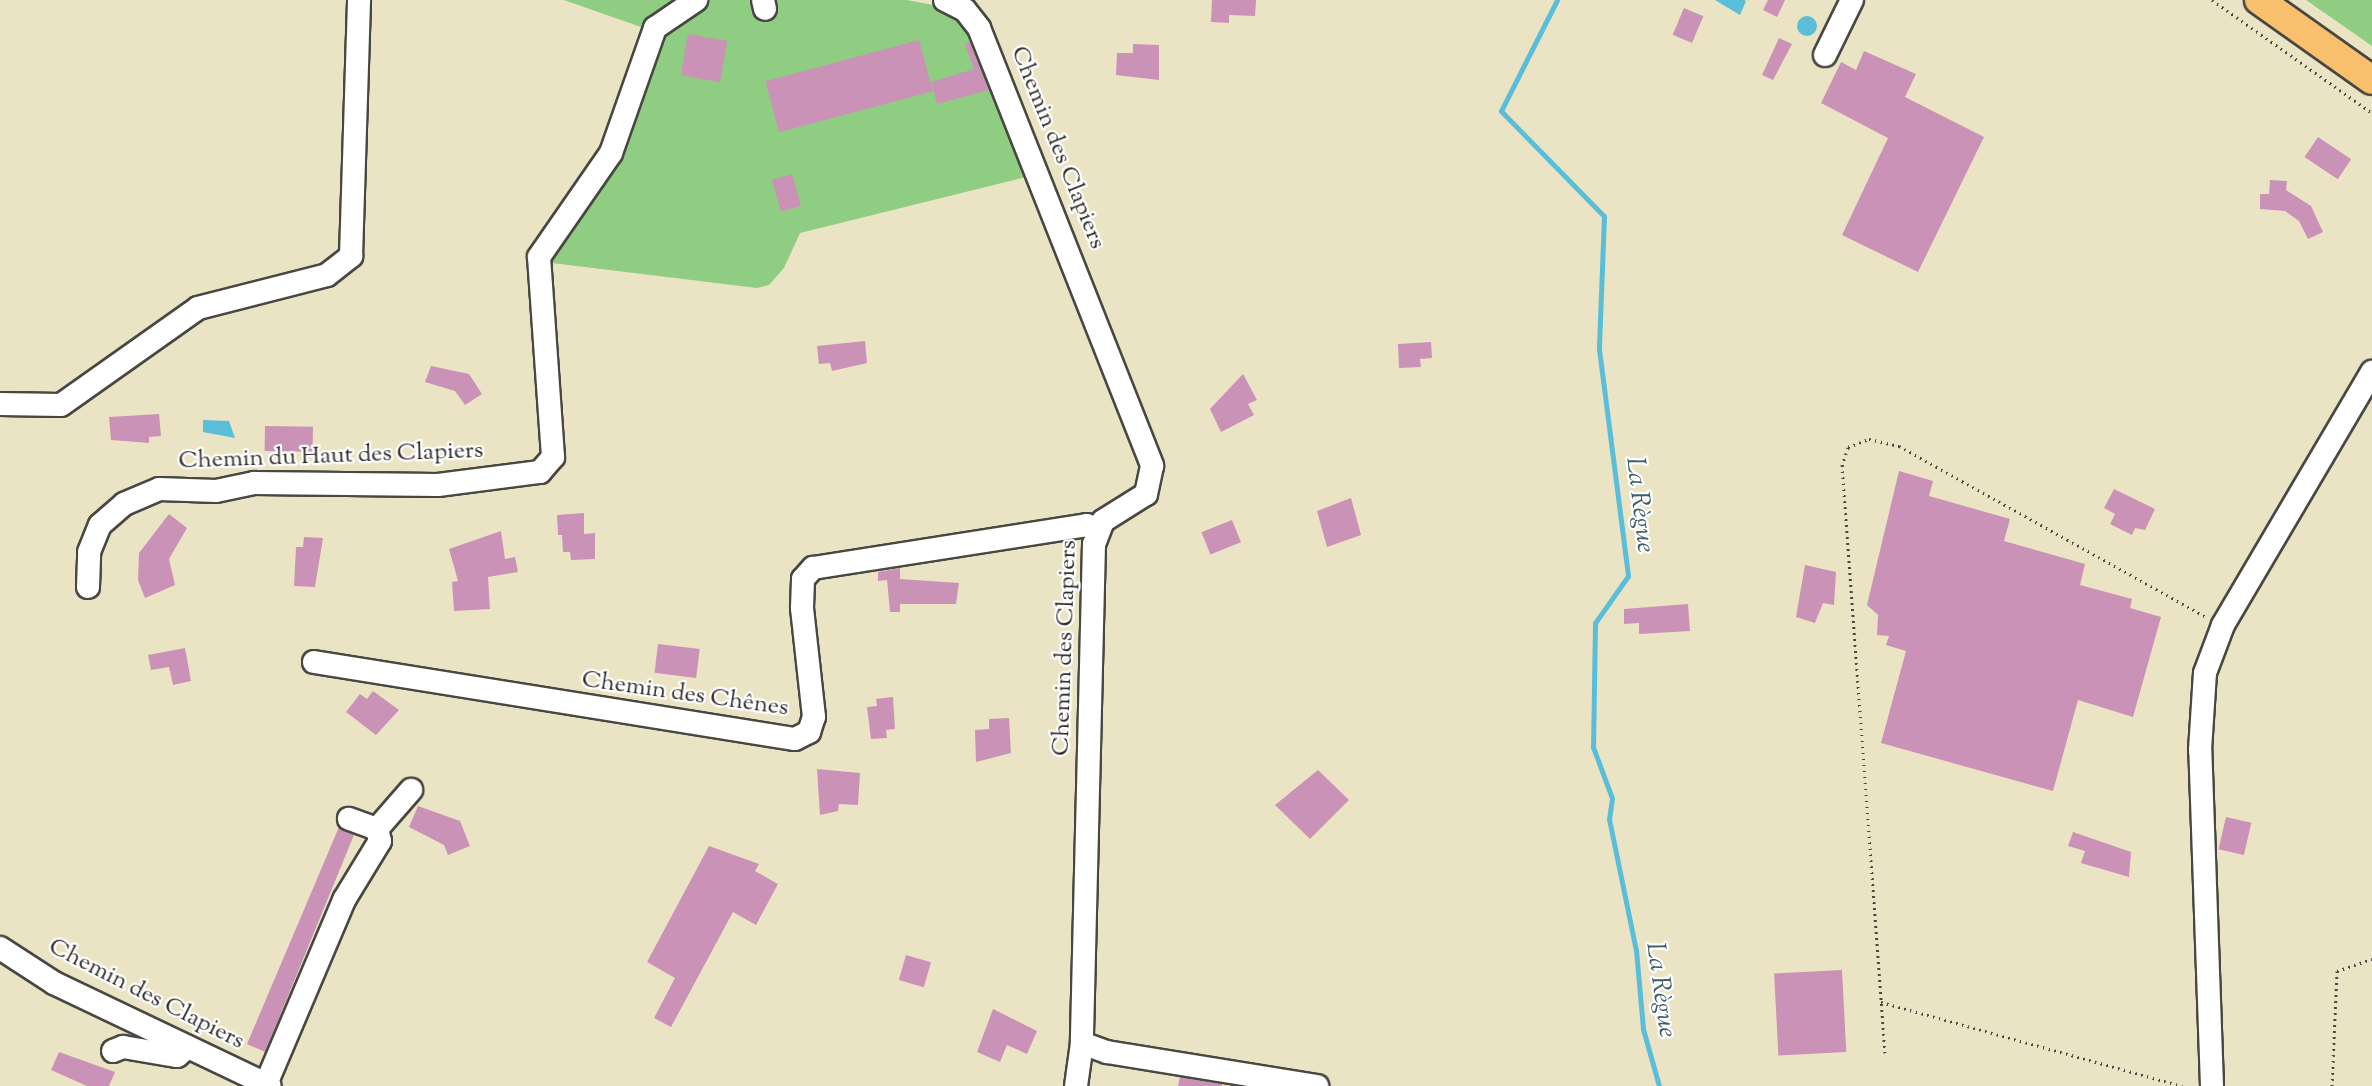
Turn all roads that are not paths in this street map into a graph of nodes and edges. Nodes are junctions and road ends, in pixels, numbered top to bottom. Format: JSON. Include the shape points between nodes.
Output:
{"nodes":[{"id":1,"x":359,"y":0,"type":"edge"},
{"id":2,"x":696,"y":0,"type":"edge"},
{"id":3,"x":945,"y":0,"type":"edge"},
{"id":4,"x":1852,"y":0,"type":"edge"},
{"id":5,"x":2259,"y":0,"type":"edge"},
{"id":6,"x":1825,"y":55,"type":"dead end"},
{"id":7,"x":2372,"y":80,"type":"edge"},
{"id":8,"x":2370,"y":381,"type":"edge"},
{"id":9,"x":0,"y":404,"type":"edge"},
{"id":10,"x":1097,"y":531,"type":"junction"},
{"id":11,"x":88,"y":587,"type":"dead end"},
{"id":12,"x":314,"y":662,"type":"dead end"},
{"id":13,"x":411,"y":790,"type":"dead end"},
{"id":14,"x":349,"y":819,"type":"dead end"},
{"id":15,"x":377,"y":829,"type":"junction"},
{"id":16,"x":0,"y":948,"type":"edge"},
{"id":17,"x":1082,"y":1043,"type":"junction"},
{"id":18,"x":189,"y":1047,"type":"junction"},
{"id":19,"x":113,"y":1051,"type":"dead end"},
{"id":20,"x":268,"y":1085,"type":"edge"},
{"id":21,"x":1076,"y":1086,"type":"edge"},
{"id":22,"x":1317,"y":1086,"type":"edge"},
{"id":23,"x":2212,"y":1086,"type":"edge"}],
"edges":[{"from":1,"to":9,"type":"street","via":[[351,256],[327,275],[198,308],[61,405]]},
{"from":2,"to":11,"type":"street","name":"Chemin du Haut des Clapiers","via":[[655,28],[611,153],[539,257],[553,458],[540,472],[438,485],[254,483],[216,491],[150,492],[124,504],[100,525],[89,552]]},
{"from":3,"to":10,"type":"street","name":"Chemin des Clapiers","via":[[965,10],[979,28],[1152,466],[1146,494],[1103,521]]},
{"from":4,"to":6,"type":"street"},
{"from":5,"to":7,"type":"main road"},
{"from":8,"to":23,"type":"street","via":[[2223,625],[2205,673],[2200,750]]},
{"from":10,"to":12,"type":"street","name":"Chemin des Chênes","via":[[1087,525],[813,568],[803,579],[802,608],[814,717],[809,732],[795,739]]},
{"from":10,"to":17,"type":"street","name":"Chemin des Clapiers"},
{"from":13,"to":15,"type":"street"},
{"from":14,"to":15,"type":"street"},
{"from":15,"to":20,"type":"street","via":[[376,854],[344,900]]},
{"from":16,"to":18,"type":"street","name":"Chemin des Clapiers","via":[[54,983]]},
{"from":17,"to":21,"type":"street","name":"Chemin des Clapiers"},
{"from":17,"to":22,"type":"street","via":[[1107,1053]]},
{"from":18,"to":19,"type":"street","via":[[177,1056],[123,1047]]},
{"from":18,"to":20,"type":"street","name":"Chemin des Clapiers"}]}
